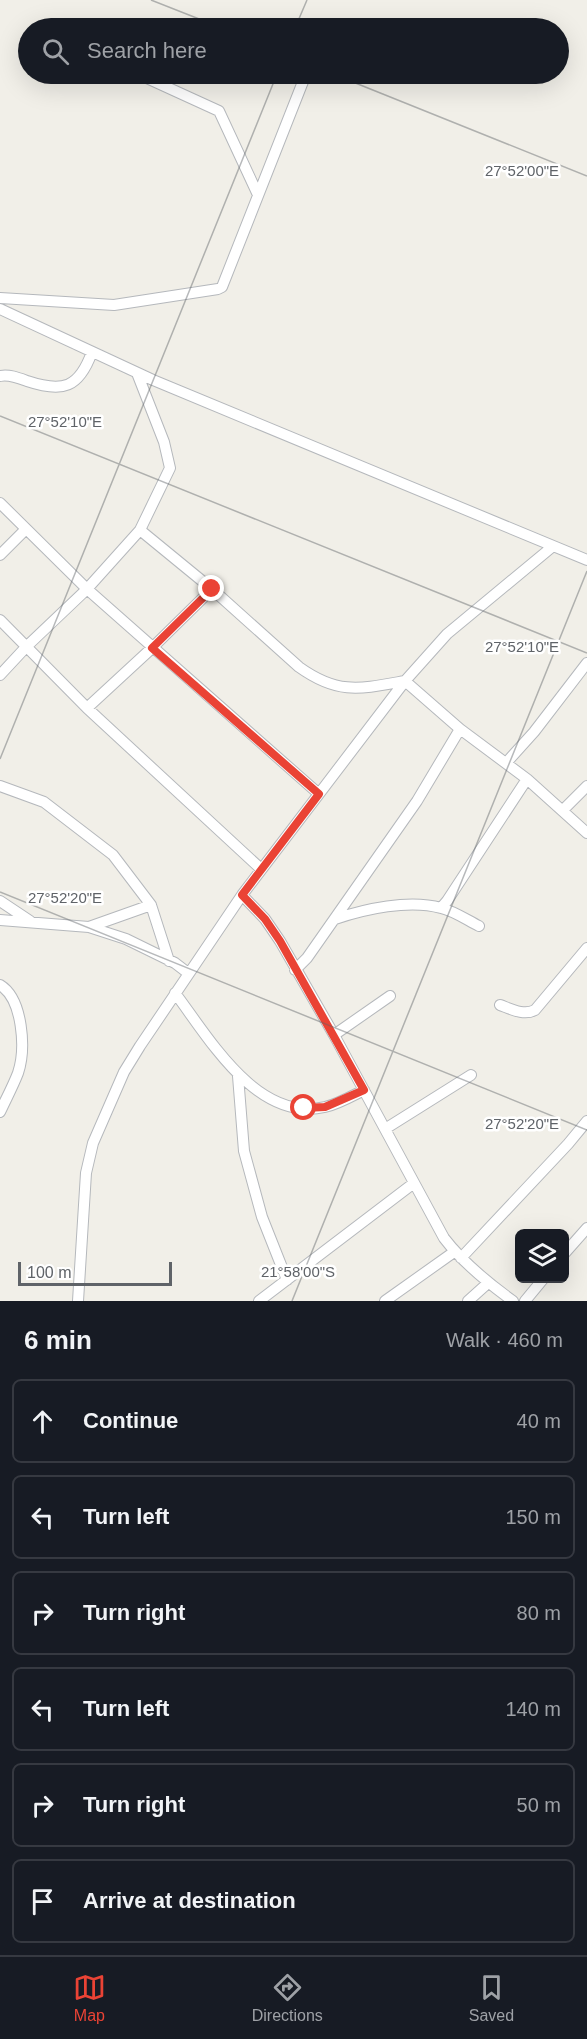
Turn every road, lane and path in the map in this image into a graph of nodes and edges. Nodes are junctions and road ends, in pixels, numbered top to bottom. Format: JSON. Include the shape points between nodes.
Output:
{"nodes":[{"id":1,"x":160,"y":84,"type":"edge"},
{"id":2,"x":302,"y":84,"type":"edge"},
{"id":3,"x":258,"y":195,"type":"junction"},
{"id":4,"x":0,"y":298,"type":"edge"},
{"id":5,"x":0,"y":309,"type":"edge"},
{"id":6,"x":92,"y":352,"type":"junction"},
{"id":7,"x":137,"y":373,"type":"junction"},
{"id":8,"x":0,"y":376,"type":"edge"},
{"id":9,"x":0,"y":503,"type":"edge"},
{"id":10,"x":26,"y":529,"type":"junction"},
{"id":11,"x":140,"y":530,"type":"junction"},
{"id":12,"x":552,"y":547,"type":"junction"},
{"id":13,"x":0,"y":555,"type":"edge"},
{"id":14,"x":587,"y":560,"type":"edge"},
{"id":15,"x":87,"y":589,"type":"junction"},
{"id":16,"x":212,"y":589,"type":"junction"},
{"id":17,"x":0,"y":620,"type":"edge"},
{"id":18,"x":27,"y":646,"type":"junction"},
{"id":19,"x":152,"y":648,"type":"junction"},
{"id":20,"x":587,"y":663,"type":"edge"},
{"id":21,"x":0,"y":675,"type":"edge"},
{"id":22,"x":405,"y":681,"type":"junction"},
{"id":23,"x":87,"y":708,"type":"junction"},
{"id":24,"x":460,"y":729,"type":"junction"},
{"id":25,"x":506,"y":763,"type":"junction"},
{"id":26,"x":527,"y":780,"type":"junction"},
{"id":27,"x":0,"y":786,"type":"edge"},
{"id":28,"x":587,"y":786,"type":"edge"},
{"id":29,"x":319,"y":794,"type":"junction"},
{"id":30,"x":563,"y":810,"type":"junction"},
{"id":31,"x":587,"y":833,"type":"edge"},
{"id":32,"x":261,"y":869,"type":"junction"},
{"id":33,"x":242,"y":895,"type":"junction"},
{"id":34,"x":0,"y":901,"type":"edge"},
{"id":35,"x":151,"y":905,"type":"junction"},
{"id":36,"x":441,"y":908,"type":"junction"},
{"id":37,"x":335,"y":919,"type":"junction"},
{"id":38,"x":0,"y":920,"type":"edge"},
{"id":39,"x":30,"y":922,"type":"junction"},
{"id":40,"x":479,"y":926,"type":"dead end"},
{"id":41,"x":89,"y":927,"type":"junction"},
{"id":42,"x":587,"y":948,"type":"edge"},
{"id":43,"x":169,"y":961,"type":"junction"},
{"id":44,"x":295,"y":970,"type":"junction"},
{"id":45,"x":188,"y":973,"type":"junction"},
{"id":46,"x":0,"y":985,"type":"edge"},
{"id":47,"x":175,"y":993,"type":"junction"},
{"id":48,"x":390,"y":996,"type":"dead end"},
{"id":49,"x":500,"y":1005,"type":"dead end"},
{"id":50,"x":334,"y":1035,"type":"junction"},
{"id":51,"x":471,"y":1074,"type":"dead end"},
{"id":52,"x":238,"y":1076,"type":"junction"},
{"id":53,"x":364,"y":1090,"type":"junction"},
{"id":54,"x":0,"y":1112,"type":"edge"},
{"id":55,"x":587,"y":1120,"type":"edge"},
{"id":56,"x":385,"y":1129,"type":"junction"},
{"id":57,"x":414,"y":1183,"type":"junction"},
{"id":58,"x":587,"y":1228,"type":"edge"},
{"id":59,"x":569,"y":1248,"type":"edge"},
{"id":60,"x":458,"y":1255,"type":"junction"},
{"id":61,"x":287,"y":1280,"type":"junction"},
{"id":62,"x":488,"y":1283,"type":"junction"},
{"id":63,"x":540,"y":1283,"type":"edge"},
{"id":64,"x":78,"y":1301,"type":"edge"},
{"id":65,"x":259,"y":1301,"type":"edge"},
{"id":66,"x":385,"y":1301,"type":"edge"},
{"id":67,"x":468,"y":1301,"type":"edge"},
{"id":68,"x":513,"y":1301,"type":"edge"},
{"id":69,"x":525,"y":1301,"type":"edge"}],
"edges":[{"from":1,"to":3,"type":"street","via":[[219,111]]},
{"from":2,"to":3,"type":"street"},
{"from":3,"to":4,"type":"street","via":[[225,283],[218,289],[114,305]]},
{"from":5,"to":6,"type":"street"},
{"from":6,"to":7,"type":"street"},
{"from":6,"to":8,"type":"street","via":[[79,379],[64,386],[40,386]]},
{"from":7,"to":11,"type":"street","via":[[170,468]]},
{"from":7,"to":12,"type":"street"},
{"from":9,"to":10,"type":"street"},
{"from":10,"to":13,"type":"street"},
{"from":10,"to":15,"type":"street"},
{"from":11,"to":15,"type":"street"},
{"from":11,"to":16,"type":"street"},
{"from":12,"to":14,"type":"street"},
{"from":12,"to":22,"type":"street","via":[[447,634]]},
{"from":15,"to":18,"type":"street"},
{"from":15,"to":19,"type":"street"},
{"from":16,"to":19,"type":"street"},
{"from":16,"to":22,"type":"street","via":[[314,677],[350,689]]},
{"from":17,"to":18,"type":"street"},
{"from":18,"to":21,"type":"street"},
{"from":18,"to":23,"type":"street"},
{"from":19,"to":23,"type":"street"},
{"from":19,"to":29,"type":"street"},
{"from":20,"to":25,"type":"street"},
{"from":22,"to":24,"type":"street"},
{"from":22,"to":29,"type":"street"},
{"from":23,"to":32,"type":"street"},
{"from":24,"to":25,"type":"street"},
{"from":24,"to":37,"type":"street","via":[[417,801]]},
{"from":25,"to":26,"type":"street"},
{"from":26,"to":30,"type":"street"},
{"from":26,"to":36,"type":"street"},
{"from":27,"to":35,"type":"street","via":[[44,802],[79,827],[113,855]]},
{"from":28,"to":30,"type":"street"},
{"from":29,"to":32,"type":"street"},
{"from":30,"to":31,"type":"street"},
{"from":32,"to":33,"type":"street"},
{"from":33,"to":44,"type":"street","via":[[265,919]]},
{"from":33,"to":45,"type":"street"},
{"from":34,"to":39,"type":"street"},
{"from":35,"to":41,"type":"street"},
{"from":35,"to":43,"type":"street"},
{"from":36,"to":37,"type":"street","via":[[405,905],[362,910]]},
{"from":36,"to":40,"type":"street"},
{"from":37,"to":44,"type":"street"},
{"from":38,"to":39,"type":"street"},
{"from":39,"to":41,"type":"street"},
{"from":41,"to":43,"type":"street","via":[[126,939]]},
{"from":42,"to":49,"type":"street","via":[[536,1010],[521,1012]]},
{"from":43,"to":45,"type":"street"},
{"from":44,"to":50,"type":"street"},
{"from":45,"to":47,"type":"street"},
{"from":46,"to":54,"type":"street","via":[[8,990],[20,1019],[22,1051],[18,1072]]},
{"from":47,"to":52,"type":"street"},
{"from":47,"to":64,"type":"street","via":[[124,1072],[93,1143],[86,1173]]},
{"from":48,"to":50,"type":"street"},
{"from":50,"to":53,"type":"street"},
{"from":51,"to":56,"type":"street"},
{"from":52,"to":53,"type":"street","via":[[283,1104],[304,1108],[325,1107]]},
{"from":52,"to":61,"type":"street","via":[[244,1151],[262,1217]]},
{"from":53,"to":56,"type":"street"},
{"from":55,"to":60,"type":"street"},
{"from":56,"to":57,"type":"street"},
{"from":57,"to":60,"type":"street","via":[[444,1238]]},
{"from":57,"to":61,"type":"street"},
{"from":58,"to":59,"type":"street"},
{"from":60,"to":62,"type":"street"},
{"from":60,"to":66,"type":"street"},
{"from":61,"to":65,"type":"street"},
{"from":62,"to":67,"type":"street"},
{"from":62,"to":68,"type":"street"},
{"from":63,"to":69,"type":"street"}]}
